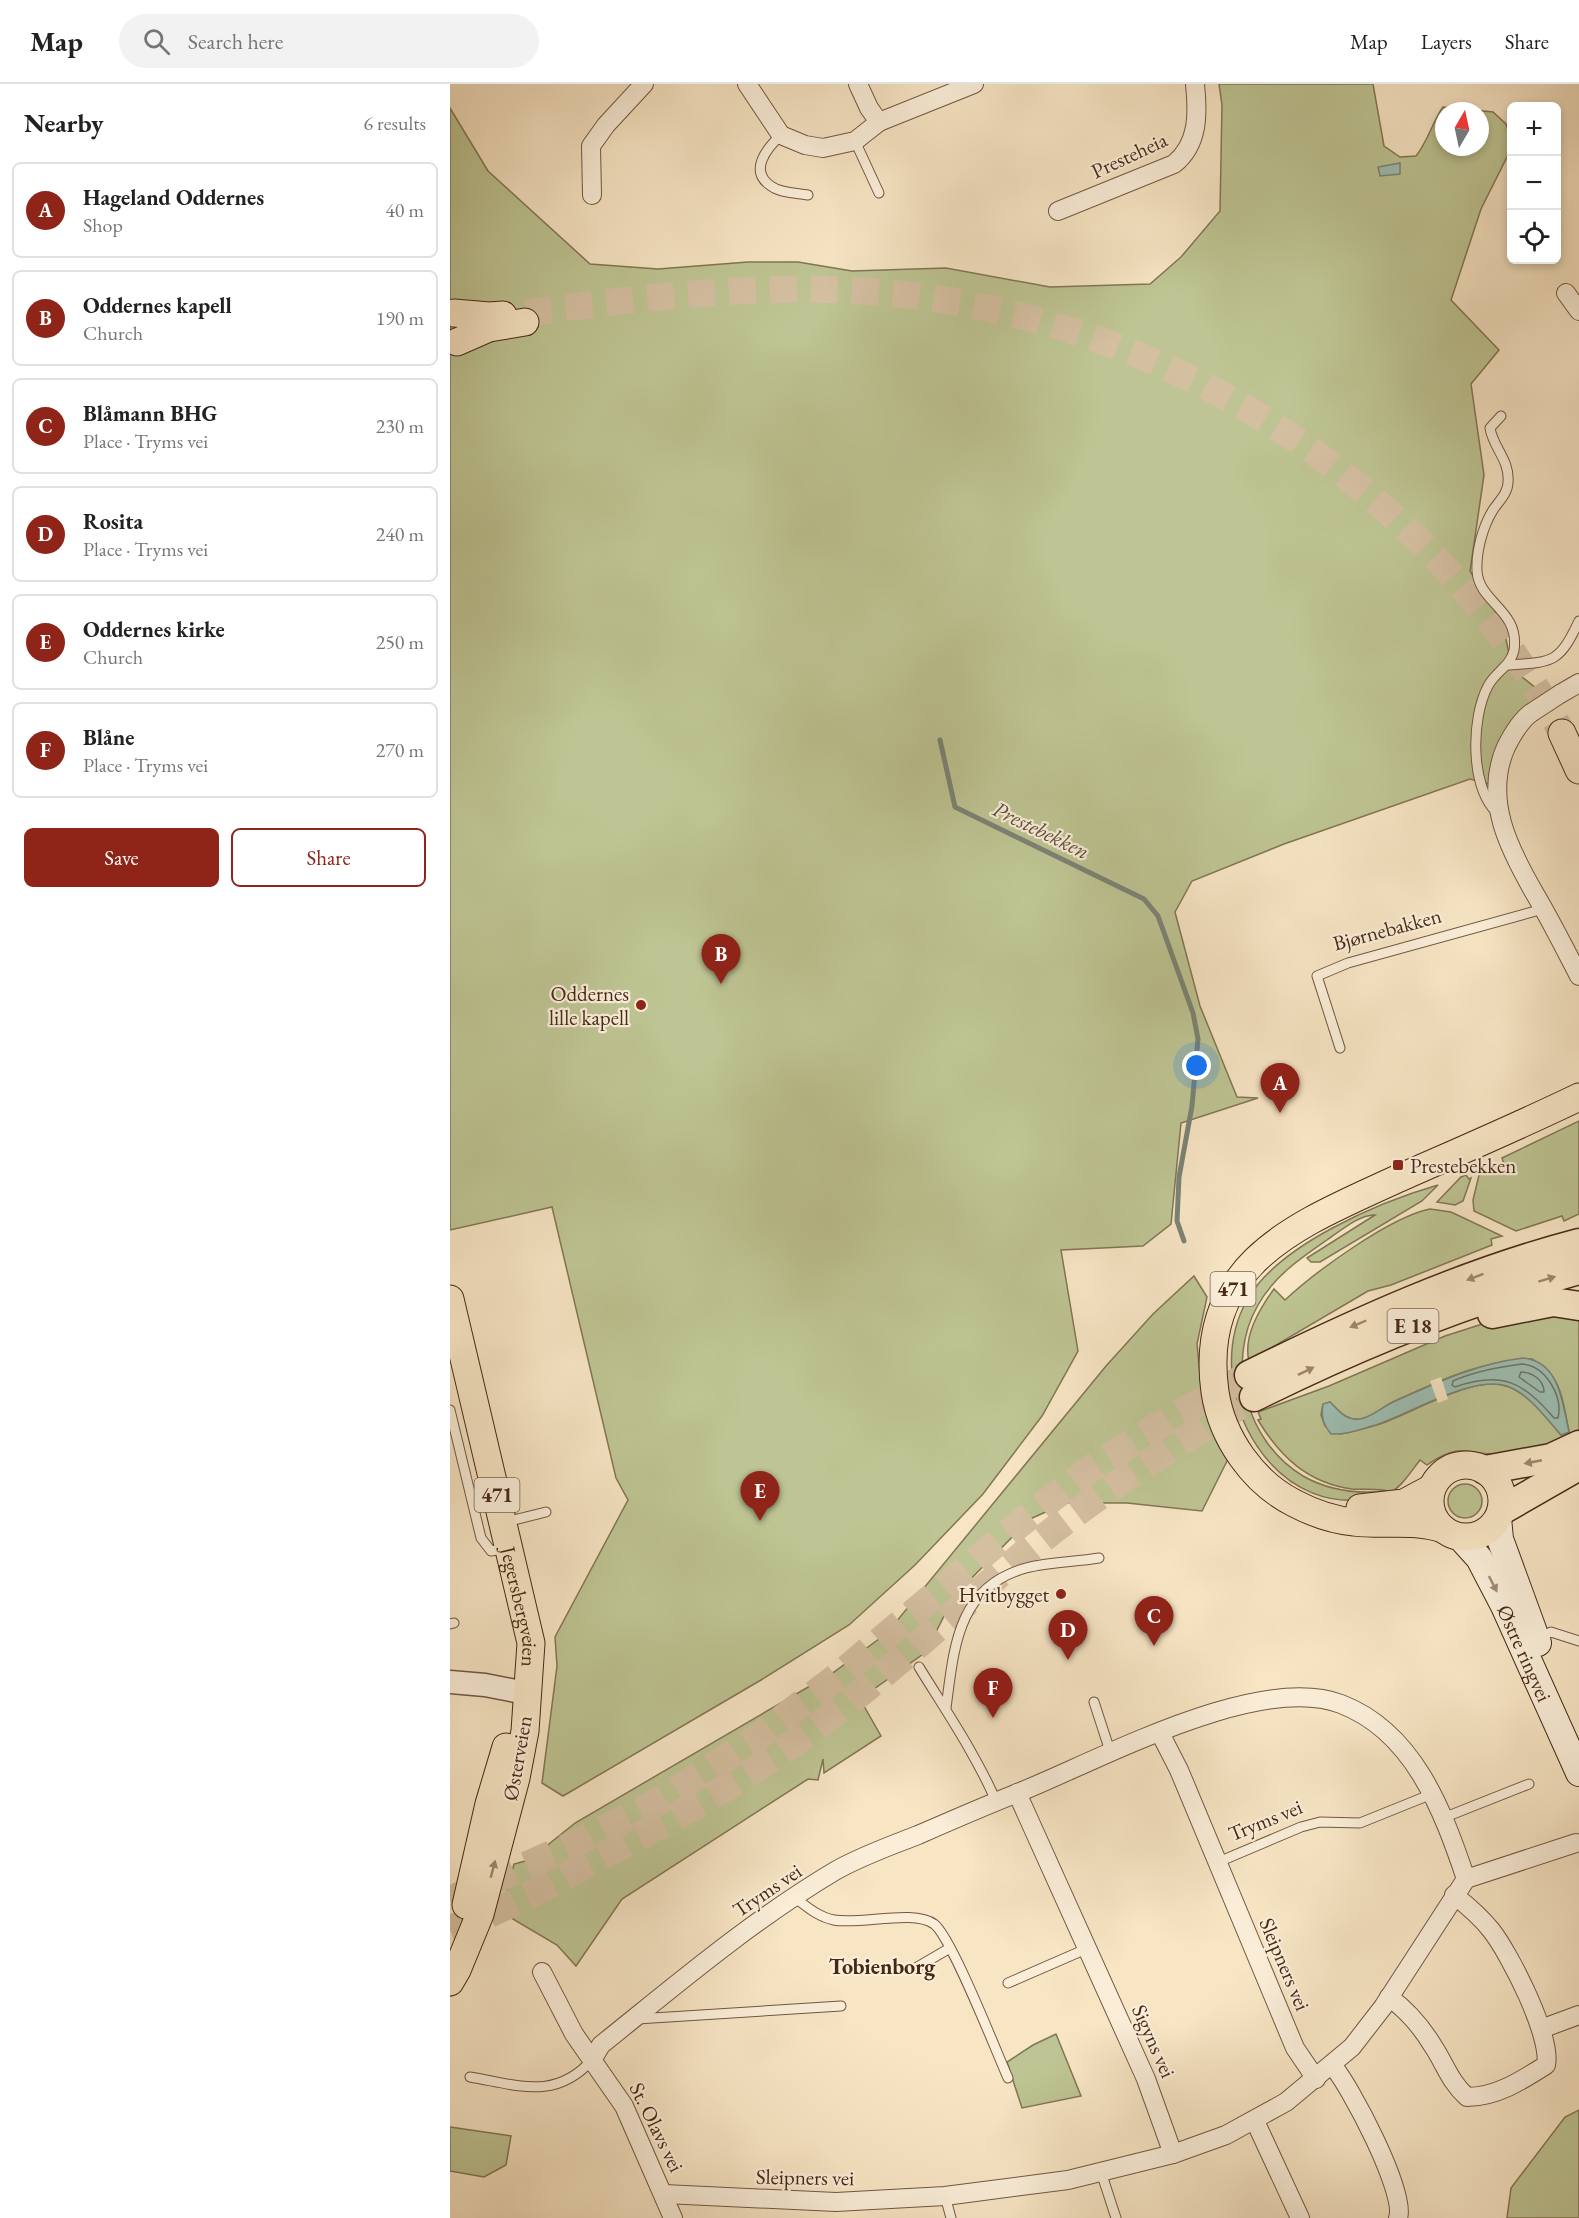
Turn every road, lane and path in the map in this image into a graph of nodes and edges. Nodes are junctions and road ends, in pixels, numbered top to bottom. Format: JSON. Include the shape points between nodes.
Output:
{"nodes":[{"id":1,"x":644,"y":84,"type":"edge"},
{"id":2,"x":747,"y":84,"type":"edge"},
{"id":3,"x":858,"y":84,"type":"edge"},
{"id":4,"x":974,"y":84,"type":"edge"},
{"id":5,"x":1195,"y":84,"type":"edge"},
{"id":6,"x":879,"y":122,"type":"junction"},
{"id":7,"x":781,"y":135,"type":"junction"},
{"id":8,"x":855,"y":141,"type":"junction"},
{"id":9,"x":879,"y":193,"type":"dead end"},
{"id":10,"x":592,"y":195,"type":"dead end"},
{"id":11,"x":808,"y":195,"type":"dead end"},
{"id":12,"x":1058,"y":211,"type":"dead end"},
{"id":13,"x":1561,"y":288,"type":"dead end"},
{"id":14,"x":452,"y":311,"type":"edge"},
{"id":15,"x":1579,"y":311,"type":"edge"},
{"id":16,"x":453,"y":346,"type":"edge"},
{"id":17,"x":1502,"y":416,"type":"dead end"},
{"id":18,"x":1579,"y":621,"type":"edge"},
{"id":19,"x":1508,"y":664,"type":"junction"},
{"id":20,"x":1579,"y":683,"type":"edge"},
{"id":21,"x":1579,"y":761,"type":"edge"},
{"id":22,"x":1579,"y":770,"type":"edge"},
{"id":23,"x":1499,"y":816,"type":"junction"},
{"id":24,"x":1543,"y":909,"type":"junction"},
{"id":25,"x":1579,"y":976,"type":"edge"},
{"id":26,"x":1340,"y":1048,"type":"dead end"},
{"id":27,"x":1579,"y":1097,"type":"edge"},
{"id":28,"x":1579,"y":1113,"type":"edge"},
{"id":29,"x":1577,"y":1250,"type":"edge"},
{"id":30,"x":450,"y":1299,"type":"edge"},
{"id":31,"x":1579,"y":1306,"type":"edge"},
{"id":32,"x":1392,"y":1334,"type":"junction"},
{"id":33,"x":450,"y":1410,"type":"edge"},
{"id":34,"x":1579,"y":1444,"type":"edge"},
{"id":35,"x":1579,"y":1466,"type":"edge"},
{"id":36,"x":1485,"y":1470,"type":"junction"},
{"id":37,"x":1432,"y":1488,"type":"junction"},
{"id":38,"x":546,"y":1512,"type":"dead end"},
{"id":39,"x":1500,"y":1514,"type":"junction"},
{"id":40,"x":1452,"y":1533,"type":"junction"},
{"id":41,"x":507,"y":1535,"type":"junction"},
{"id":42,"x":1099,"y":1558,"type":"dead end"},
{"id":43,"x":1529,"y":1641,"type":"junction"},
{"id":44,"x":1579,"y":1641,"type":"edge"},
{"id":45,"x":919,"y":1667,"type":"dead end"},
{"id":46,"x":450,"y":1682,"type":"edge"},
{"id":47,"x":526,"y":1693,"type":"junction"},
{"id":48,"x":1094,"y":1702,"type":"dead end"},
{"id":49,"x":946,"y":1708,"type":"junction"},
{"id":50,"x":1160,"y":1733,"type":"junction"},
{"id":51,"x":1579,"y":1747,"type":"edge"},
{"id":52,"x":1110,"y":1751,"type":"junction"},
{"id":53,"x":1579,"y":1773,"type":"edge"},
{"id":54,"x":1529,"y":1784,"type":"dead end"},
{"id":55,"x":1017,"y":1793,"type":"junction"},
{"id":56,"x":1431,"y":1794,"type":"junction"},
{"id":57,"x":996,"y":1801,"type":"junction"},
{"id":58,"x":1443,"y":1818,"type":"junction"},
{"id":59,"x":1577,"y":1847,"type":"edge"},
{"id":60,"x":1216,"y":1863,"type":"junction"},
{"id":61,"x":1466,"y":1879,"type":"junction"},
{"id":62,"x":1454,"y":1895,"type":"junction"},
{"id":63,"x":794,"y":1897,"type":"junction"},
{"id":64,"x":950,"y":1948,"type":"junction"},
{"id":65,"x":1086,"y":1949,"type":"junction"},
{"id":66,"x":450,"y":1959,"type":"edge"},
{"id":67,"x":914,"y":1969,"type":"dead end"},
{"id":68,"x":543,"y":1972,"type":"dead end"},
{"id":69,"x":450,"y":1982,"type":"edge"},
{"id":70,"x":1008,"y":1983,"type":"dead end"},
{"id":71,"x":1389,"y":1997,"type":"junction"},
{"id":72,"x":841,"y":2006,"type":"dead end"},
{"id":73,"x":1579,"y":2015,"type":"edge"},
{"id":74,"x":632,"y":2020,"type":"junction"},
{"id":75,"x":1541,"y":2029,"type":"junction"},
{"id":76,"x":592,"y":2060,"type":"junction"},
{"id":77,"x":1332,"y":2065,"type":"junction"},
{"id":78,"x":470,"y":2077,"type":"dead end"},
{"id":79,"x":1008,"y":2078,"type":"dead end"},
{"id":80,"x":1316,"y":2079,"type":"junction"},
{"id":81,"x":1255,"y":2121,"type":"junction"},
{"id":82,"x":1173,"y":2154,"type":"junction"},
{"id":83,"x":1101,"y":2172,"type":"junction"},
{"id":84,"x":664,"y":2194,"type":"junction"},
{"id":85,"x":945,"y":2196,"type":"junction"},
{"id":86,"x":673,"y":2218,"type":"edge"},
{"id":87,"x":951,"y":2218,"type":"edge"},
{"id":88,"x":1116,"y":2218,"type":"edge"},
{"id":89,"x":1300,"y":2218,"type":"edge"},
{"id":90,"x":1398,"y":2218,"type":"edge"}],
"edges":[{"from":1,"to":10,"type":"street","via":[[591,146]]},
{"from":2,"to":7,"type":"street"},
{"from":3,"to":6,"type":"street"},
{"from":4,"to":6,"type":"street"},
{"from":5,"to":12,"type":"street","name":"Presteheia","via":[[1195,131],[1181,158]]},
{"from":6,"to":8,"type":"street"},
{"from":7,"to":8,"type":"street","via":[[810,147]]},
{"from":7,"to":11,"type":"lane","via":[[765,150],[760,163],[762,175],[771,186]]},
{"from":8,"to":9,"type":"lane"},
{"from":13,"to":15,"type":"street"},
{"from":14,"to":16,"type":"main road","via":[[460,327]]},
{"from":14,"to":16,"type":"main road","via":[[525,317],[489,328]]},
{"from":17,"to":19,"type":"lane","via":[[1490,428],[1491,438],[1506,461],[1508,486],[1486,525],[1477,573],[1482,586],[1509,618],[1514,632],[1514,651]]},
{"from":18,"to":19,"type":"lane","via":[[1559,655],[1537,663]]},
{"from":19,"to":23,"type":"lane","via":[[1488,685],[1478,721],[1480,780],[1485,796]]},
{"from":20,"to":23,"type":"street","bridge":true,"via":[[1531,713],[1510,738],[1502,758],[1496,797]]},
{"from":21,"to":22,"type":"main road","via":[[1562,733]]},
{"from":23,"to":24,"type":"street","via":[[1511,852]]},
{"from":24,"to":25,"type":"street"},
{"from":24,"to":26,"type":"lane","name":"Bjørnebakken","via":[[1348,963],[1317,976]]},
{"from":27,"to":40,"type":"main road","number":"471","via":[[1284,1234],[1240,1277],[1218,1324],[1213,1356],[1218,1408],[1237,1449],[1261,1479],[1292,1502],[1328,1518],[1421,1523]]},
{"from":28,"to":37,"type":"main road","number":"471","via":[[1303,1236],[1257,1274],[1233,1316],[1224,1362],[1227,1399],[1246,1443],[1278,1479],[1321,1502],[1355,1508],[1404,1503]]},
{"from":32,"to":29,"type":"highway","number":"E 18","one_way":true,"via":[[1475,1302]]},
{"from":29,"to":32,"type":"highway","number":"E 18","one_way":true,"via":[[1498,1268],[1412,1301],[1332,1335],[1251,1386],[1319,1365]]},
{"from":30,"to":41,"type":"main road","name":"Jegersbergveien","number":"471"},
{"from":31,"to":32,"type":"highway","number":"E 18","via":[[1553,1302],[1516,1307]]},
{"from":33,"to":41,"type":"lane","via":[[481,1538],[491,1551]]},
{"from":34,"to":36,"type":"highway","one_way":true,"via":[[1551,1458]]},
{"from":35,"to":39,"type":"highway"},
{"from":36,"to":37,"type":"main road","number":"471","via":[[1470,1465],[1454,1467],[1441,1475]]},
{"from":36,"to":39,"type":"main road","via":[[1498,1484],[1502,1496]]},
{"from":37,"to":40,"type":"main road","via":[[1433,1515]]},
{"from":38,"to":41,"type":"lane","name":"Jegersbergveien"},
{"from":39,"to":40,"type":"main road","number":"471","via":[[1482,1534]]},
{"from":39,"to":43,"type":"main road","name":"Østre ringvei","via":[[1500,1539]]},
{"from":40,"to":43,"type":"main road","name":"Østre ringvei","one_way":true,"via":[[1485,1568]]},
{"from":41,"to":47,"type":"main road","name":"Jegersbergveien","number":"471","via":[[531,1643]]},
{"from":42,"to":49,"type":"lane","via":[[1026,1568],[981,1593],[968,1608],[959,1630]]},
{"from":43,"to":44,"type":"lane","via":[[1551,1632]]},
{"from":43,"to":51,"type":"main road","name":"Østre ringvei"},
{"from":43,"to":53,"type":"main road","name":"Østre ringvei"},
{"from":45,"to":49,"type":"lane"},
{"from":46,"to":47,"type":"street"},
{"from":47,"to":66,"type":"main road","name":"Østerveien","number":"471","via":[[497,1775]]},
{"from":69,"to":47,"type":"main road","name":"Østerveien","number":"471","one_way":true,"via":[[471,1939],[494,1870],[522,1749]]},
{"from":48,"to":52,"type":"lane"},
{"from":49,"to":57,"type":"lane"},
{"from":50,"to":52,"type":"street","name":"Tryms vei"},
{"from":50,"to":56,"type":"street","name":"Tryms vei","via":[[1238,1706],[1289,1696],[1340,1703],[1387,1732],[1406,1751]]},
{"from":50,"to":60,"type":"street","name":"Tryms vei"},
{"from":52,"to":55,"type":"street","name":"Tryms vei"},
{"from":54,"to":58,"type":"lane"},
{"from":55,"to":57,"type":"street","name":"Tryms vei"},
{"from":55,"to":65,"type":"street","name":"Sigyns vei"},
{"from":56,"to":58,"type":"street","name":"Tryms vei"},
{"from":56,"to":60,"type":"lane","name":"Tryms vei","via":[[1360,1823],[1320,1822],[1301,1827]]},
{"from":57,"to":63,"type":"street","name":"Tryms vei","via":[[838,1870]]},
{"from":58,"to":61,"type":"street","name":"Tryms vei"},
{"from":59,"to":61,"type":"street"},
{"from":60,"to":80,"type":"street","name":"Sleipners vei","via":[[1295,2048]]},
{"from":61,"to":62,"type":"street","name":"Sleipners vei"},
{"from":62,"to":71,"type":"street","name":"Sleipners vei"},
{"from":62,"to":75,"type":"street","via":[[1477,1913],[1508,1954]]},
{"from":63,"to":64,"type":"lane","via":[[832,1920],[927,1920],[936,1925]]},
{"from":63,"to":74,"type":"street","name":"Tryms vei"},
{"from":64,"to":67,"type":"lane"},
{"from":64,"to":79,"type":"lane"},
{"from":65,"to":70,"type":"lane"},
{"from":65,"to":82,"type":"street","name":"Sigyns vei","via":[[1146,2079]]},
{"from":68,"to":76,"type":"street","name":"St. Olavs vei","via":[[574,2034]]},
{"from":71,"to":75,"type":"street","via":[[1420,2026],[1455,2087],[1467,2097],[1484,2097],[1546,2065],[1548,2053]]},
{"from":71,"to":77,"type":"street","name":"Sleipners vei","via":[[1352,2047]]},
{"from":72,"to":74,"type":"lane"},
{"from":73,"to":75,"type":"street"},
{"from":74,"to":76,"type":"street","name":"Tryms vei","via":[[601,2044]]},
{"from":76,"to":78,"type":"lane","via":[[575,2076],[547,2088]]},
{"from":76,"to":84,"type":"street","name":"St. Olavs vei","via":[[624,2106]]},
{"from":77,"to":80,"type":"street","name":"Sleipners vei"},
{"from":77,"to":90,"type":"street","via":[[1355,2097],[1393,2185]]},
{"from":80,"to":81,"type":"street","name":"Sleipners vei"},
{"from":81,"to":82,"type":"street","name":"Sleipners vei"},
{"from":81,"to":89,"type":"street"},
{"from":82,"to":83,"type":"street","name":"Sleipners vei"},
{"from":83,"to":85,"type":"street","name":"Sleipners vei","via":[[1013,2189]]},
{"from":83,"to":88,"type":"lane"},
{"from":84,"to":85,"type":"street","name":"Sleipners vei","via":[[836,2202]]},
{"from":84,"to":86,"type":"street","name":"St. Olavs vei"},
{"from":85,"to":87,"type":"lane"}]}
